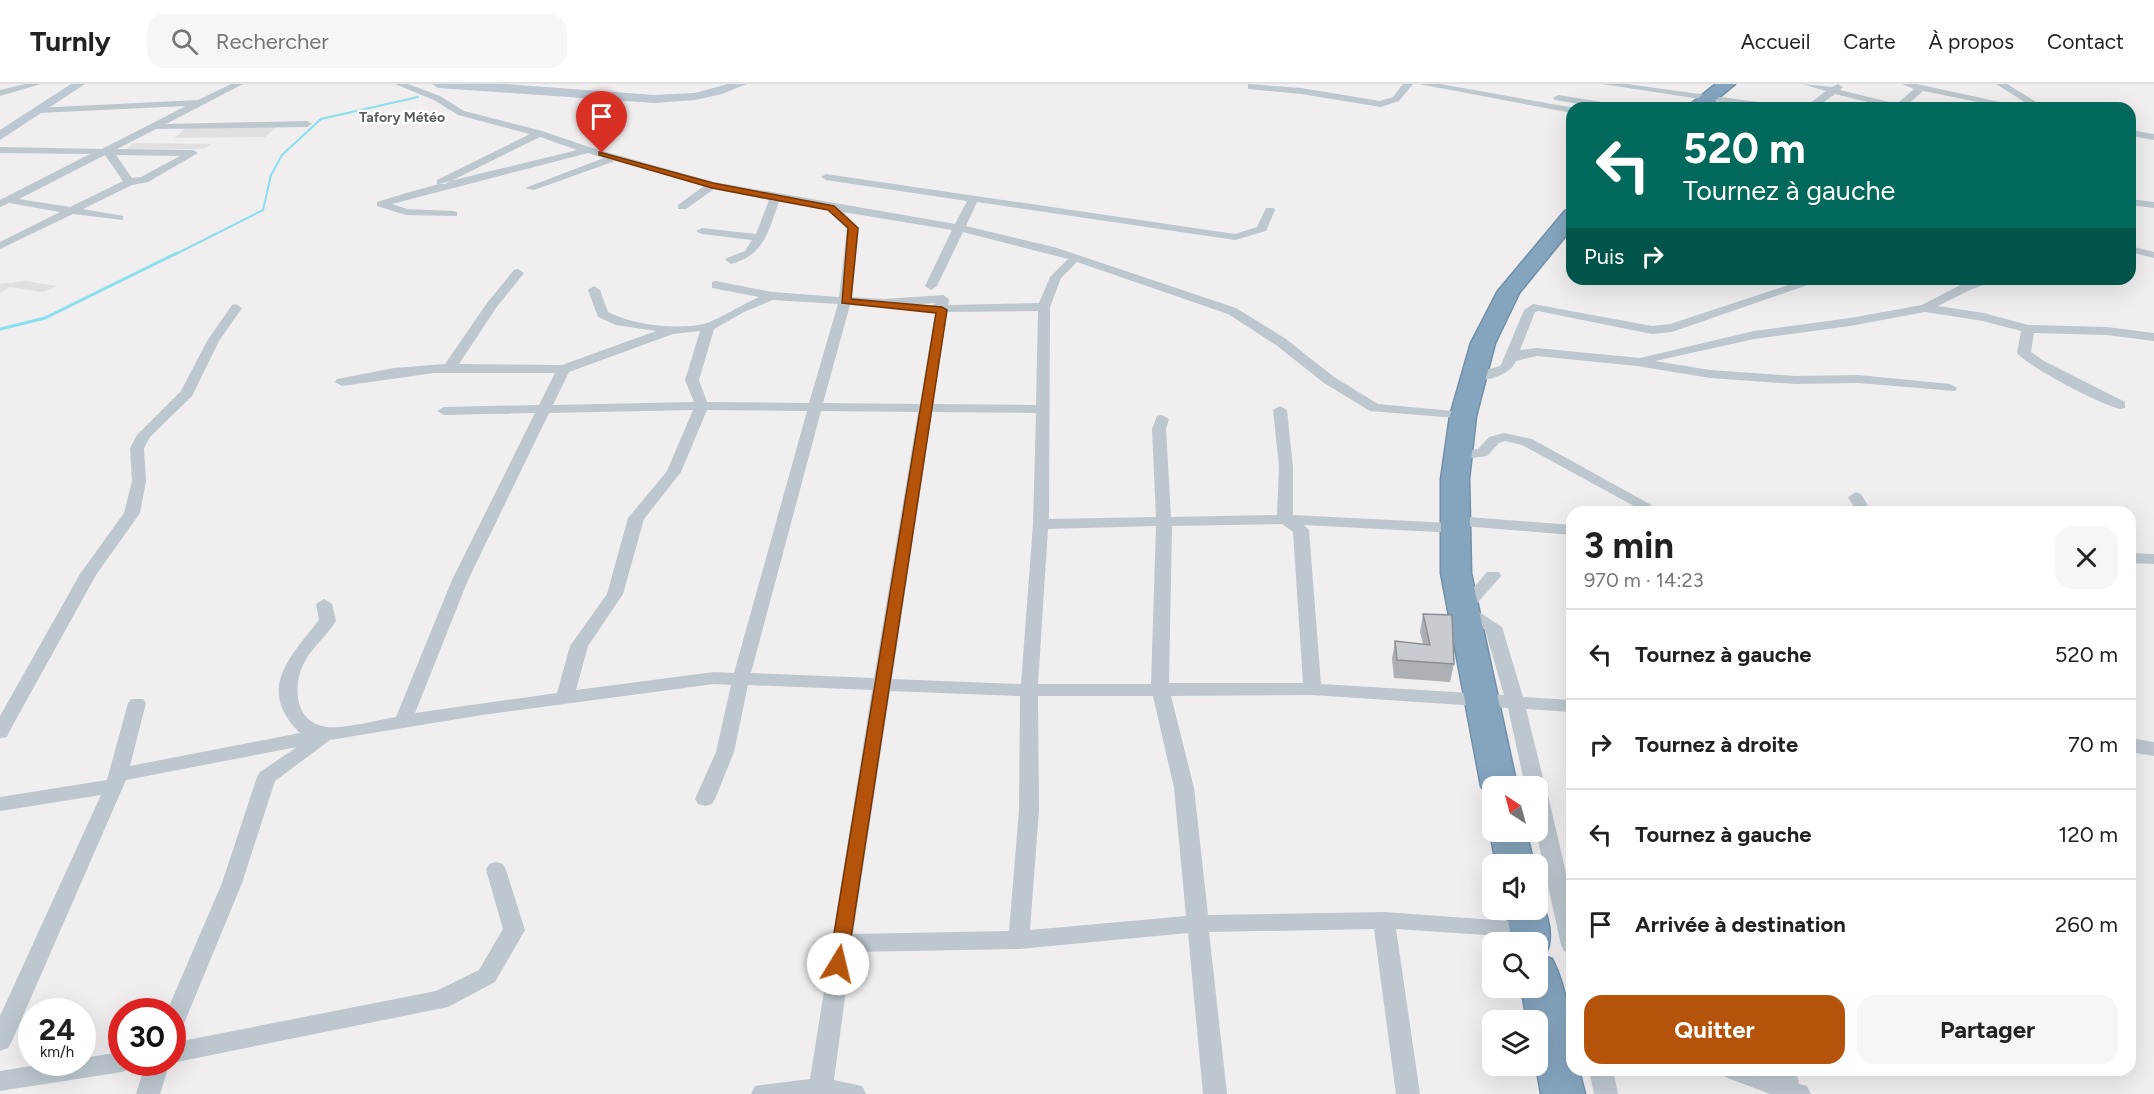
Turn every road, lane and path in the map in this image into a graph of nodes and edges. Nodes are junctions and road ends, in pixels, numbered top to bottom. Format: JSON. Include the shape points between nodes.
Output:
{"nodes":[{"id":1,"x":79,"y":84,"type":"edge"},
{"id":2,"x":238,"y":84,"type":"edge"},
{"id":3,"x":400,"y":84,"type":"edge"},
{"id":4,"x":438,"y":84,"type":"edge"},
{"id":5,"x":741,"y":84,"type":"edge"},
{"id":6,"x":1253,"y":84,"type":"edge"},
{"id":7,"x":1408,"y":84,"type":"edge"},
{"id":8,"x":1424,"y":84,"type":"edge"},
{"id":9,"x":1807,"y":84,"type":"edge"},
{"id":10,"x":1844,"y":84,"type":"edge"},
{"id":11,"x":1906,"y":84,"type":"edge"},
{"id":12,"x":2001,"y":84,"type":"edge"},
{"id":13,"x":29,"y":85,"type":"edge"},
{"id":14,"x":1612,"y":85,"type":"edge"},
{"id":15,"x":1512,"y":88,"type":"dead end"},
{"id":16,"x":1922,"y":88,"type":"junction"},
{"id":17,"x":1832,"y":91,"type":"junction"},
{"id":18,"x":1726,"y":92,"type":"edge"},
{"id":19,"x":0,"y":93,"type":"edge"},
{"id":20,"x":2016,"y":93,"type":"junction"},
{"id":21,"x":1582,"y":102,"type":"edge"},
{"id":22,"x":1608,"y":102,"type":"edge"},
{"id":23,"x":1692,"y":102,"type":"edge"},
{"id":24,"x":1711,"y":102,"type":"edge"},
{"id":25,"x":1759,"y":102,"type":"edge"},
{"id":26,"x":1817,"y":102,"type":"edge"},
{"id":27,"x":1879,"y":102,"type":"edge"},
{"id":28,"x":1907,"y":102,"type":"edge"},
{"id":29,"x":1975,"y":102,"type":"edge"},
{"id":30,"x":1998,"y":102,"type":"edge"},
{"id":31,"x":2031,"y":102,"type":"edge"},
{"id":32,"x":204,"y":103,"type":"junction"},
{"id":33,"x":1566,"y":109,"type":"edge"},
{"id":34,"x":39,"y":110,"type":"junction"},
{"id":35,"x":307,"y":124,"type":"dead end"},
{"id":36,"x":156,"y":127,"type":"junction"},
{"id":37,"x":539,"y":133,"type":"junction"},
{"id":38,"x":2136,"y":134,"type":"edge"},
{"id":39,"x":0,"y":136,"type":"edge"},
{"id":40,"x":2154,"y":137,"type":"edge"},
{"id":41,"x":0,"y":150,"type":"edge"},
{"id":42,"x":588,"y":150,"type":"junction"},
{"id":43,"x":108,"y":151,"type":"junction"},
{"id":44,"x":616,"y":157,"type":"junction"},
{"id":45,"x":826,"y":177,"type":"dead end"},
{"id":46,"x":129,"y":182,"type":"junction"},
{"id":47,"x":712,"y":185,"type":"junction"},
{"id":48,"x":530,"y":188,"type":"dead end"},
{"id":49,"x":426,"y":191,"type":"junction"},
{"id":50,"x":775,"y":198,"type":"junction"},
{"id":51,"x":974,"y":199,"type":"junction"},
{"id":52,"x":4,"y":202,"type":"edge"},
{"id":53,"x":2136,"y":203,"type":"edge"},
{"id":54,"x":2154,"y":205,"type":"edge"},
{"id":55,"x":682,"y":207,"type":"dead end"},
{"id":56,"x":831,"y":208,"type":"junction"},
{"id":57,"x":1270,"y":210,"type":"dead end"},
{"id":58,"x":74,"y":211,"type":"junction"},
{"id":59,"x":453,"y":214,"type":"dead end"},
{"id":60,"x":119,"y":218,"type":"dead end"},
{"id":61,"x":1566,"y":222,"type":"edge"},
{"id":62,"x":960,"y":228,"type":"junction"},
{"id":63,"x":702,"y":231,"type":"dead end"},
{"id":64,"x":760,"y":238,"type":"junction"},
{"id":65,"x":0,"y":246,"type":"edge"},
{"id":66,"x":2136,"y":250,"type":"edge"},
{"id":67,"x":2154,"y":255,"type":"edge"},
{"id":68,"x":1075,"y":258,"type":"junction"},
{"id":69,"x":731,"y":260,"type":"dead end"},
{"id":70,"x":518,"y":273,"type":"dead end"},
{"id":71,"x":716,"y":285,"type":"dead end"},
{"id":72,"x":1801,"y":285,"type":"edge"},
{"id":73,"x":1972,"y":285,"type":"edge"},
{"id":74,"x":931,"y":286,"type":"dead end"},
{"id":75,"x":594,"y":290,"type":"dead end"},
{"id":76,"x":772,"y":296,"type":"junction"},
{"id":77,"x":845,"y":301,"type":"junction"},
{"id":78,"x":1044,"y":307,"type":"junction"},
{"id":79,"x":236,"y":308,"type":"dead end"},
{"id":80,"x":1925,"y":308,"type":"junction"},
{"id":81,"x":942,"y":310,"type":"junction"},
{"id":82,"x":708,"y":327,"type":"junction"},
{"id":83,"x":2028,"y":329,"type":"junction"},
{"id":84,"x":671,"y":330,"type":"junction"},
{"id":85,"x":2154,"y":337,"type":"edge"},
{"id":86,"x":1517,"y":353,"type":"junction"},
{"id":87,"x":1637,"y":362,"type":"junction"},
{"id":88,"x":449,"y":368,"type":"junction"},
{"id":89,"x":564,"y":369,"type":"junction"},
{"id":90,"x":1472,"y":375,"type":"junction"},
{"id":91,"x":342,"y":382,"type":"dead end"},
{"id":92,"x":1950,"y":388,"type":"dead end"},
{"id":93,"x":2120,"y":405,"type":"dead end"},
{"id":94,"x":702,"y":406,"type":"junction"},
{"id":95,"x":816,"y":407,"type":"junction"},
{"id":96,"x":546,"y":409,"type":"junction"},
{"id":97,"x":927,"y":410,"type":"junction"},
{"id":98,"x":1041,"y":410,"type":"junction"},
{"id":99,"x":1280,"y":410,"type":"dead end"},
{"id":100,"x":444,"y":411,"type":"dead end"},
{"id":101,"x":1462,"y":416,"type":"junction"},
{"id":102,"x":1162,"y":419,"type":"dead end"},
{"id":103,"x":1459,"y":456,"type":"junction"},
{"id":104,"x":1856,"y":496,"type":"dead end"},
{"id":105,"x":1646,"y":506,"type":"edge"},
{"id":106,"x":1862,"y":506,"type":"edge"},
{"id":107,"x":1285,"y":519,"type":"junction"},
{"id":108,"x":1164,"y":523,"type":"junction"},
{"id":109,"x":1041,"y":524,"type":"junction"},
{"id":110,"x":1456,"y":525,"type":"junction"},
{"id":111,"x":1566,"y":530,"type":"edge"},
{"id":112,"x":2136,"y":559,"type":"edge"},
{"id":113,"x":2152,"y":562,"type":"edge"},
{"id":114,"x":1493,"y":576,"type":"dead end"},
{"id":115,"x":324,"y":604,"type":"dead end"},
{"id":116,"x":1463,"y":609,"type":"junction"},
{"id":117,"x":741,"y":678,"type":"junction"},
{"id":118,"x":882,"y":686,"type":"junction"},
{"id":119,"x":1160,"y":689,"type":"junction"},
{"id":120,"x":1312,"y":689,"type":"junction"},
{"id":121,"x":1029,"y":690,"type":"junction"},
{"id":122,"x":565,"y":697,"type":"junction"},
{"id":123,"x":1481,"y":702,"type":"junction"},
{"id":124,"x":137,"y":703,"type":"dead end"},
{"id":125,"x":1516,"y":704,"type":"junction"},
{"id":126,"x":1566,"y":706,"type":"edge"},
{"id":127,"x":403,"y":722,"type":"junction"},
{"id":128,"x":0,"y":732,"type":"edge"},
{"id":129,"x":328,"y":734,"type":"junction"},
{"id":130,"x":1497,"y":776,"type":"edge"},
{"id":131,"x":1533,"y":776,"type":"edge"},
{"id":132,"x":116,"y":780,"type":"junction"},
{"id":133,"x":705,"y":799,"type":"dead end"},
{"id":134,"x":0,"y":804,"type":"edge"},
{"id":135,"x":1548,"y":839,"type":"edge"},
{"id":136,"x":496,"y":870,"type":"dead end"},
{"id":137,"x":1566,"y":917,"type":"edge"},
{"id":138,"x":1384,"y":921,"type":"junction"},
{"id":139,"x":1196,"y":924,"type":"junction"},
{"id":140,"x":1528,"y":927,"type":"edge"},
{"id":141,"x":1019,"y":940,"type":"junction"},
{"id":142,"x":841,"y":943,"type":"junction"},
{"id":143,"x":184,"y":998,"type":"edge"},
{"id":144,"x":1547,"y":998,"type":"edge"},
{"id":145,"x":0,"y":1041,"type":"edge"},
{"id":146,"x":1562,"y":1042,"type":"edge"},
{"id":147,"x":186,"y":1050,"type":"edge"},
{"id":148,"x":108,"y":1064,"type":"edge"},
{"id":149,"x":154,"y":1076,"type":"edge"},
{"id":150,"x":1602,"y":1076,"type":"edge"},
{"id":151,"x":1757,"y":1076,"type":"edge"},
{"id":152,"x":0,"y":1081,"type":"edge"},
{"id":153,"x":1790,"y":1084,"type":"edge"},
{"id":154,"x":820,"y":1092,"type":"edge"},
{"id":155,"x":148,"y":1094,"type":"edge"},
{"id":156,"x":763,"y":1094,"type":"edge"},
{"id":157,"x":854,"y":1094,"type":"edge"},
{"id":158,"x":1215,"y":1094,"type":"edge"},
{"id":159,"x":1408,"y":1094,"type":"edge"},
{"id":160,"x":1563,"y":1094,"type":"edge"},
{"id":161,"x":1606,"y":1094,"type":"edge"}],
"edges":[{"from":1,"to":34,"type":"street"},
{"from":2,"to":32,"type":"street"},
{"from":3,"to":37,"type":"street","via":[[437,98],[461,113]]},
{"from":4,"to":5,"type":"street","via":[[665,101],[701,97]]},
{"from":6,"to":7,"type":"street","via":[[1251,87],[1257,89],[1381,104],[1395,99]]},
{"from":8,"to":33,"type":"street"},
{"from":9,"to":17,"type":"street"},
{"from":10,"to":17,"type":"street"},
{"from":11,"to":16,"type":"street"},
{"from":12,"to":20,"type":"street"},
{"from":13,"to":19,"type":"street"},
{"from":14,"to":22,"type":"street"},
{"from":14,"to":23,"type":"street"},
{"from":15,"to":21,"type":"street"},
{"from":16,"to":28,"type":"street"},
{"from":16,"to":29,"type":"street"},
{"from":17,"to":26,"type":"street"},
{"from":17,"to":27,"type":"street"},
{"from":18,"to":24,"type":"highway"},
{"from":18,"to":25,"type":"street"},
{"from":20,"to":30,"type":"street"},
{"from":20,"to":31,"type":"street"},
{"from":32,"to":34,"type":"street"},
{"from":32,"to":36,"type":"street"},
{"from":34,"to":39,"type":"street"},
{"from":35,"to":36,"type":"street"},
{"from":36,"to":43,"type":"street"},
{"from":37,"to":42,"type":"street"},
{"from":37,"to":49,"type":"street"},
{"from":38,"to":40,"type":"street"},
{"from":41,"to":43,"type":"street"},
{"from":42,"to":44,"type":"street"},
{"from":42,"to":49,"type":"street"},
{"from":43,"to":46,"type":"street"},
{"from":43,"to":46,"type":"street","via":[[193,153],[144,180]]},
{"from":43,"to":52,"type":"street"},
{"from":44,"to":47,"type":"street"},
{"from":44,"to":48,"type":"street"},
{"from":45,"to":51,"type":"street"},
{"from":46,"to":58,"type":"street"},
{"from":47,"to":50,"type":"street"},
{"from":47,"to":55,"type":"street"},
{"from":49,"to":59,"type":"street","via":[[381,204],[406,212]]},
{"from":50,"to":56,"type":"street"},
{"from":50,"to":64,"type":"street"},
{"from":51,"to":57,"type":"street","via":[[1235,237],[1262,229]]},
{"from":51,"to":62,"type":"street"},
{"from":52,"to":58,"type":"street"},
{"from":53,"to":54,"type":"street"},
{"from":56,"to":62,"type":"street"},
{"from":56,"to":77,"type":"street","via":[[853,228]]},
{"from":58,"to":60,"type":"street"},
{"from":58,"to":65,"type":"street"},
{"from":61,"to":90,"type":"highway","via":[[1509,291],[1482,343]]},
{"from":62,"to":68,"type":"street"},
{"from":62,"to":74,"type":"street"},
{"from":63,"to":64,"type":"street"},
{"from":64,"to":69,"type":"street","via":[[749,253]]},
{"from":66,"to":67,"type":"street"},
{"from":68,"to":78,"type":"street","via":[[1056,277]]},
{"from":68,"to":101,"type":"street","via":[[1232,312],[1375,408]]},
{"from":70,"to":88,"type":"street"},
{"from":71,"to":76,"type":"street"},
{"from":72,"to":86,"type":"street","via":[[1672,328],[1652,330],[1537,307],[1530,310]]},
{"from":73,"to":80,"type":"street"},
{"from":75,"to":84,"type":"street","via":[[602,314],[616,321]]},
{"from":76,"to":77,"type":"street"},
{"from":76,"to":82,"type":"street"},
{"from":77,"to":81,"type":"street","via":[[944,299]]},
{"from":77,"to":95,"type":"street"},
{"from":78,"to":81,"type":"street"},
{"from":78,"to":98,"type":"street"},
{"from":79,"to":128,"type":"street","via":[[213,340],[188,393],[137,448],[139,481],[132,513],[88,574]]},
{"from":80,"to":83,"type":"street"},
{"from":80,"to":87,"type":"street","via":[[1754,335]]},
{"from":81,"to":97,"type":"street"},
{"from":82,"to":84,"type":"street"},
{"from":82,"to":94,"type":"street","via":[[692,380]]},
{"from":83,"to":85,"type":"street"},
{"from":83,"to":93,"type":"street","via":[[2024,354]]},
{"from":84,"to":89,"type":"street"},
{"from":86,"to":87,"type":"street"},
{"from":86,"to":90,"type":"street","via":[[1498,373]]},
{"from":87,"to":92,"type":"street","via":[[1710,374],[1796,381],[1858,379]]},
{"from":88,"to":89,"type":"street"},
{"from":88,"to":91,"type":"street","via":[[387,372]]},
{"from":89,"to":96,"type":"street"},
{"from":90,"to":101,"type":"highway"},
{"from":94,"to":95,"type":"street"},
{"from":94,"to":96,"type":"street"},
{"from":94,"to":122,"type":"street","via":[[674,472],[636,518],[615,594],[579,646]]},
{"from":95,"to":97,"type":"street"},
{"from":95,"to":117,"type":"street"},
{"from":96,"to":100,"type":"street"},
{"from":96,"to":127,"type":"street","via":[[460,580]]},
{"from":97,"to":98,"type":"street"},
{"from":97,"to":118,"type":"street"},
{"from":98,"to":109,"type":"street"},
{"from":99,"to":107,"type":"street","via":[[1286,467]]},
{"from":101,"to":103,"type":"highway"},
{"from":102,"to":108,"type":"street","via":[[1159,429]]},
{"from":103,"to":105,"type":"street","via":[[1482,453],[1494,440],[1504,437],[1527,442]]},
{"from":103,"to":110,"type":"highway"},
{"from":104,"to":106,"type":"street"},
{"from":107,"to":108,"type":"street"},
{"from":107,"to":110,"type":"street"},
{"from":107,"to":120,"type":"street","via":[[1301,530]]},
{"from":108,"to":109,"type":"street"},
{"from":108,"to":119,"type":"street"},
{"from":109,"to":121,"type":"street"},
{"from":110,"to":111,"type":"street"},
{"from":110,"to":116,"type":"highway","via":[[1456,573]]},
{"from":112,"to":113,"type":"street"},
{"from":114,"to":116,"type":"street"},
{"from":115,"to":129,"type":"street","via":[[328,621],[295,662],[288,683],[289,707],[306,728]]},
{"from":116,"to":123,"type":"highway"},
{"from":116,"to":125,"type":"street","via":[[1493,627]]},
{"from":117,"to":118,"type":"street"},
{"from":117,"to":122,"type":"street"},
{"from":117,"to":133,"type":"street","via":[[725,752]]},
{"from":118,"to":121,"type":"street"},
{"from":118,"to":142,"type":"street"},
{"from":119,"to":120,"type":"street"},
{"from":119,"to":121,"type":"street"},
{"from":119,"to":139,"type":"street","via":[[1184,788]]},
{"from":120,"to":123,"type":"street"},
{"from":121,"to":141,"type":"street","via":[[1029,810]]},
{"from":122,"to":127,"type":"street"},
{"from":123,"to":125,"type":"street"},
{"from":123,"to":130,"type":"highway"},
{"from":124,"to":132,"type":"street"},
{"from":125,"to":126,"type":"street"},
{"from":125,"to":131,"type":"street"},
{"from":127,"to":129,"type":"street"},
{"from":129,"to":132,"type":"street"},
{"from":129,"to":143,"type":"street","via":[[267,777],[232,883]]},
{"from":132,"to":134,"type":"street"},
{"from":132,"to":145,"type":"street"},
{"from":135,"to":137,"type":"street"},
{"from":136,"to":147,"type":"street","via":[[514,930],[487,976],[440,1000]]},
{"from":138,"to":139,"type":"street"},
{"from":138,"to":140,"type":"street"},
{"from":138,"to":159,"type":"street"},
{"from":139,"to":141,"type":"street"},
{"from":139,"to":158,"type":"street"},
{"from":141,"to":142,"type":"street"},
{"from":142,"to":154,"type":"street"},
{"from":144,"to":146,"type":"highway"},
{"from":146,"to":160,"type":"highway"},
{"from":148,"to":152,"type":"street"},
{"from":149,"to":155,"type":"street"},
{"from":150,"to":161,"type":"street"},
{"from":151,"to":153,"type":"street"},
{"from":154,"to":156,"type":"street"},
{"from":154,"to":157,"type":"street"}]}
